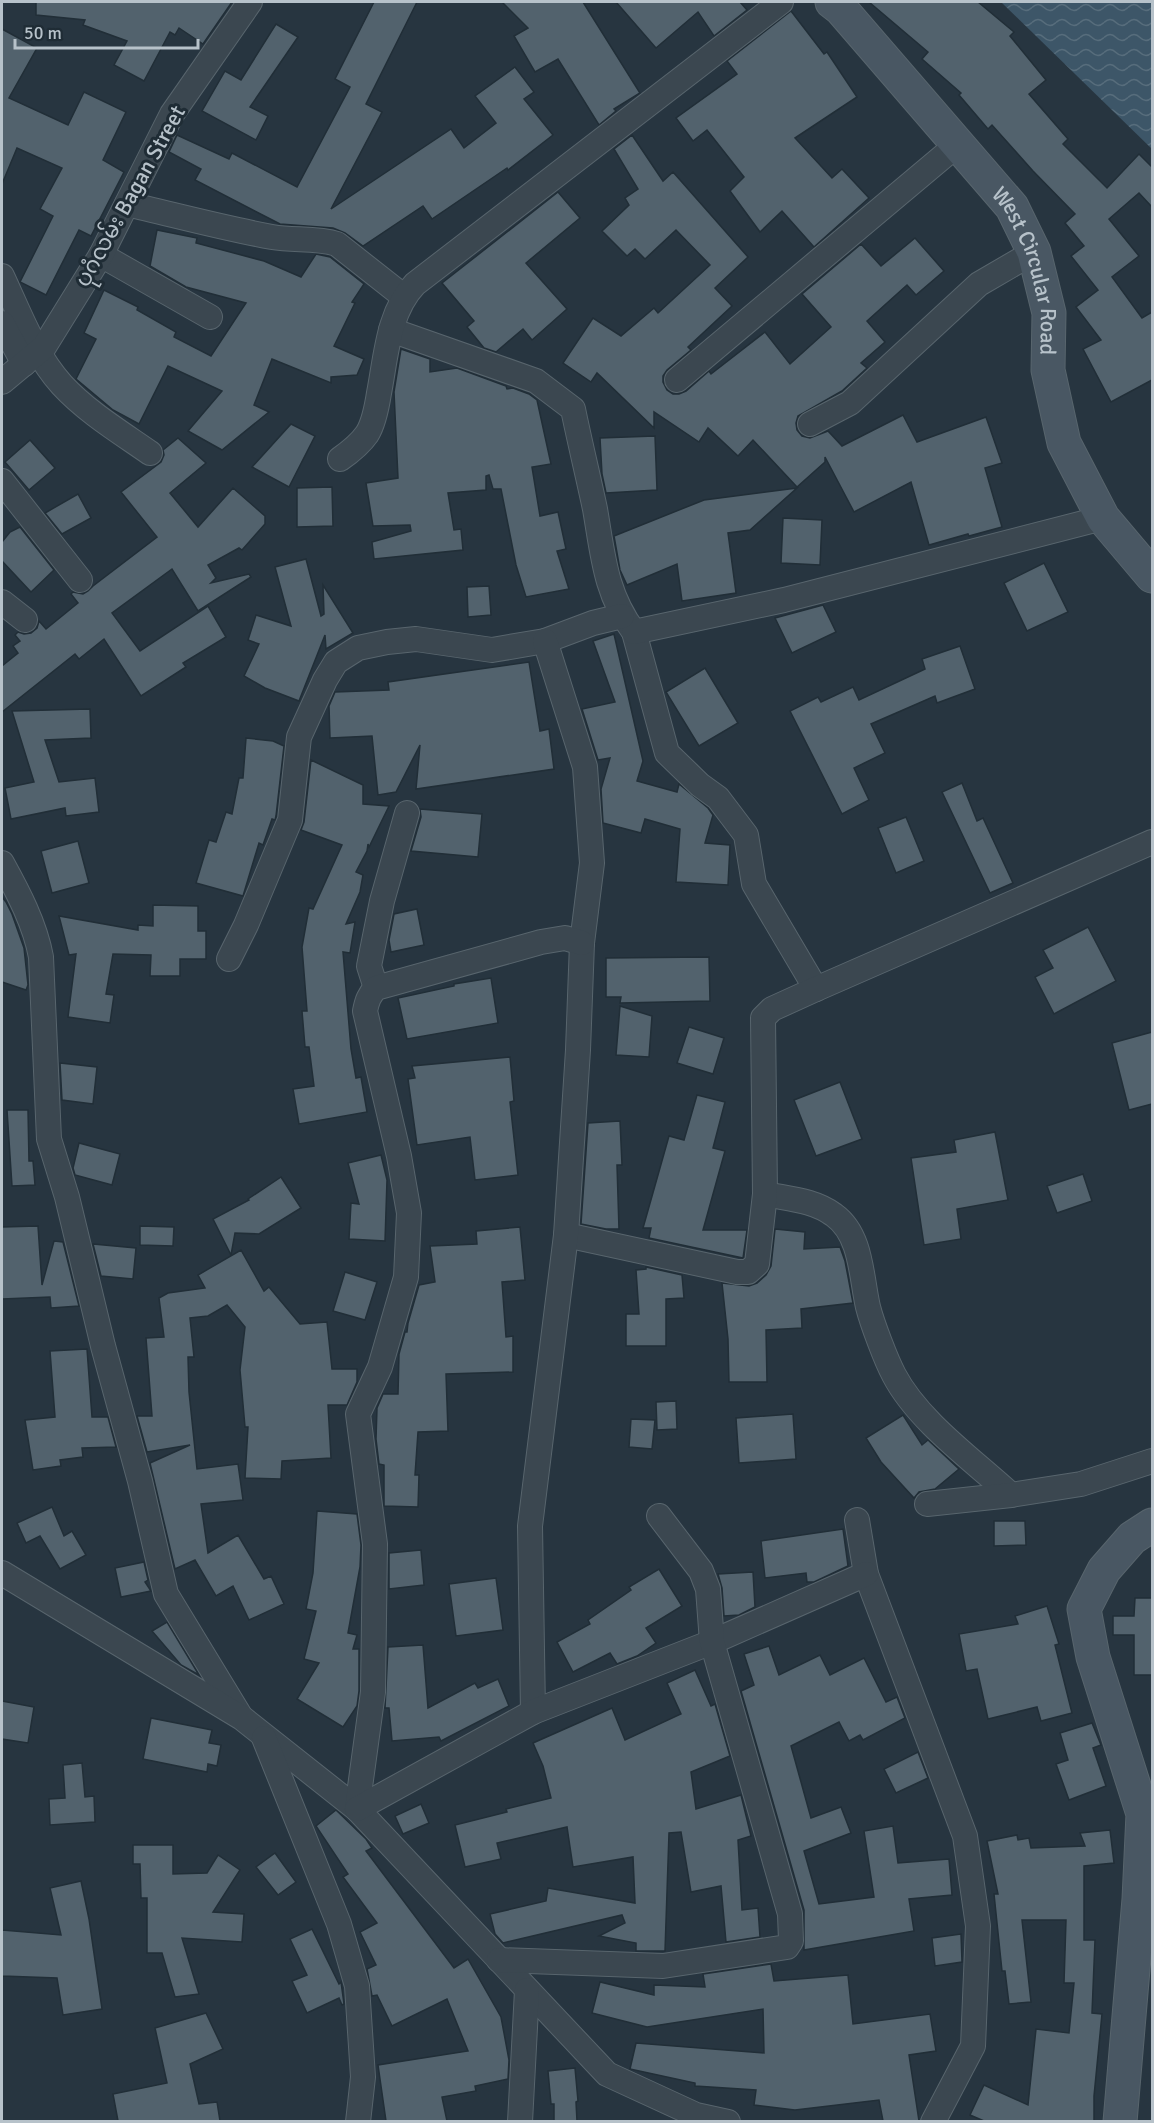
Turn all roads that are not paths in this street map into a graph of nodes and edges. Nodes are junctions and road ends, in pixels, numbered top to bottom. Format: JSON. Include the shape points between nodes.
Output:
{"nodes":[{"id":1,"x":250,"y":2,"type":"edge"},
{"id":2,"x":781,"y":2,"type":"edge"},
{"id":3,"x":832,"y":2,"type":"edge"},
{"id":4,"x":958,"y":144,"type":"junction"},
{"id":5,"x":127,"y":204,"type":"junction"},
{"id":6,"x":1034,"y":252,"type":"junction"},
{"id":7,"x":101,"y":255,"type":"junction"},
{"id":8,"x":2,"y":276,"type":"edge"},
{"id":9,"x":403,"y":296,"type":"junction"},
{"id":10,"x":210,"y":317,"type":"dead end"},
{"id":11,"x":2,"y":323,"type":"edge"},
{"id":12,"x":391,"y":330,"type":"junction"},
{"id":13,"x":31,"y":358,"type":"junction"},
{"id":14,"x":677,"y":381,"type":"dead end"},
{"id":15,"x":2,"y":382,"type":"edge"},
{"id":16,"x":810,"y":424,"type":"dead end"},
{"id":17,"x":150,"y":453,"type":"dead end"},
{"id":18,"x":340,"y":459,"type":"dead end"},
{"id":19,"x":2,"y":481,"type":"edge"},
{"id":20,"x":1103,"y":518,"type":"junction"},
{"id":21,"x":1152,"y":576,"type":"edge"},
{"id":22,"x":80,"y":580,"type":"dead end"},
{"id":23,"x":2,"y":602,"type":"edge"},
{"id":24,"x":25,"y":620,"type":"dead end"},
{"id":25,"x":628,"y":624,"type":"junction"},
{"id":26,"x":546,"y":641,"type":"junction"},
{"id":27,"x":407,"y":813,"type":"dead end"},
{"id":28,"x":1152,"y":842,"type":"edge"},
{"id":29,"x":2,"y":863,"type":"edge"},
{"id":30,"x":582,"y":943,"type":"junction"},
{"id":31,"x":229,"y":959,"type":"dead end"},
{"id":32,"x":376,"y":988,"type":"junction"},
{"id":33,"x":816,"y":989,"type":"junction"},
{"id":34,"x":765,"y":1194,"type":"junction"},
{"id":35,"x":566,"y":1235,"type":"junction"},
{"id":36,"x":1152,"y":1461,"type":"edge"},
{"id":37,"x":1011,"y":1495,"type":"junction"},
{"id":38,"x":927,"y":1504,"type":"dead end"},
{"id":39,"x":659,"y":1516,"type":"dead end"},
{"id":40,"x":857,"y":1520,"type":"dead end"},
{"id":41,"x":1152,"y":1525,"type":"edge"},
{"id":42,"x":2,"y":1573,"type":"edge"},
{"id":43,"x":866,"y":1574,"type":"junction"},
{"id":44,"x":712,"y":1642,"type":"junction"},
{"id":45,"x":533,"y":1712,"type":"junction"},
{"id":46,"x":242,"y":1718,"type":"junction"},
{"id":47,"x":263,"y":1736,"type":"junction"},
{"id":48,"x":357,"y":1809,"type":"junction"},
{"id":49,"x":499,"y":1960,"type":"junction"},
{"id":50,"x":527,"y":1990,"type":"junction"},
{"id":51,"x":358,"y":2121,"type":"edge"},
{"id":52,"x":520,"y":2121,"type":"edge"},
{"id":53,"x":728,"y":2121,"type":"edge"},
{"id":54,"x":933,"y":2121,"type":"edge"},
{"id":55,"x":1119,"y":2121,"type":"edge"}],
"edges":[{"from":1,"to":5,"type":"street","name":"ပုဂံလမ်း Bagan Street","via":[[172,114]]},
{"from":2,"to":9,"type":"street"},
{"from":3,"to":4,"type":"street","name":"West Circular Road"},
{"from":4,"to":6,"type":"street","name":"West Circular Road","via":[[1012,207]]},
{"from":4,"to":14,"type":"street"},
{"from":5,"to":7,"type":"street","name":"ပုဂံလမ်း Bagan Street"},
{"from":5,"to":9,"type":"street","via":[[256,234],[289,240],[325,240],[336,244]]},
{"from":6,"to":16,"type":"street","via":[[979,284],[849,403]]},
{"from":6,"to":20,"type":"street","name":"West Circular Road","via":[[1049,313],[1048,370],[1064,442]]},
{"from":7,"to":10,"type":"street"},
{"from":7,"to":13,"type":"street","name":"ပုဂံလမ်း Bagan Street","via":[[44,347]]},
{"from":8,"to":13,"type":"street"},
{"from":9,"to":12,"type":"street"},
{"from":11,"to":13,"type":"street"},
{"from":12,"to":18,"type":"street","via":[[368,433]]},
{"from":12,"to":25,"type":"street","via":[[536,381],[573,409],[608,585]]},
{"from":13,"to":15,"type":"street","name":"ပုဂံလမ်း Bagan Street"},
{"from":13,"to":17,"type":"street"},
{"from":19,"to":22,"type":"street"},
{"from":20,"to":21,"type":"street","name":"West Circular Road"},
{"from":20,"to":25,"type":"street","via":[[784,600]]},
{"from":23,"to":24,"type":"street"},
{"from":25,"to":26,"type":"street","via":[[593,623]]},
{"from":25,"to":33,"type":"street","via":[[666,753],[718,798],[746,835],[754,884]]},
{"from":26,"to":30,"type":"street","via":[[585,767],[592,863]]},
{"from":26,"to":31,"type":"street","via":[[492,650],[416,639],[358,648],[336,662],[299,737],[290,820]]},
{"from":27,"to":32,"type":"street","via":[[382,901],[369,966]]},
{"from":28,"to":33,"type":"street"},
{"from":29,"to":46,"type":"street","via":[[38,939],[49,1139],[166,1594]]},
{"from":30,"to":32,"type":"street","via":[[565,938],[541,942]]},
{"from":30,"to":35,"type":"street"},
{"from":32,"to":48,"type":"street","via":[[369,994],[365,1011],[409,1213],[406,1277],[381,1367],[358,1414],[375,1544],[373,1692]]},
{"from":33,"to":34,"type":"street","via":[[771,1009],[763,1018]]},
{"from":34,"to":35,"type":"street","via":[[757,1264],[748,1272]]},
{"from":34,"to":37,"type":"street","via":[[813,1203],[847,1227],[858,1251],[868,1309],[894,1375],[917,1410]]},
{"from":35,"to":45,"type":"street","via":[[530,1526]]},
{"from":36,"to":37,"type":"street","via":[[1081,1484]]},
{"from":37,"to":38,"type":"street"},
{"from":39,"to":44,"type":"street","via":[[701,1571],[708,1589]]},
{"from":40,"to":43,"type":"street"},
{"from":41,"to":55,"type":"street","via":[[1132,1538],[1104,1570],[1084,1609],[1093,1657],[1143,1814]]},
{"from":42,"to":46,"type":"street"},
{"from":43,"to":44,"type":"street"},
{"from":43,"to":54,"type":"street","via":[[965,1836],[978,1926],[973,2046]]},
{"from":44,"to":45,"type":"street"},
{"from":44,"to":49,"type":"street","via":[[790,1914],[791,1941],[787,1947],[663,1966]]},
{"from":45,"to":48,"type":"street"},
{"from":46,"to":47,"type":"street"},
{"from":47,"to":48,"type":"street"},
{"from":47,"to":51,"type":"street","via":[[339,1924],[357,1986],[363,2077]]},
{"from":48,"to":49,"type":"street"},
{"from":49,"to":50,"type":"street"},
{"from":50,"to":52,"type":"street"},
{"from":50,"to":53,"type":"street","via":[[607,2074],[696,2115]]}]}
